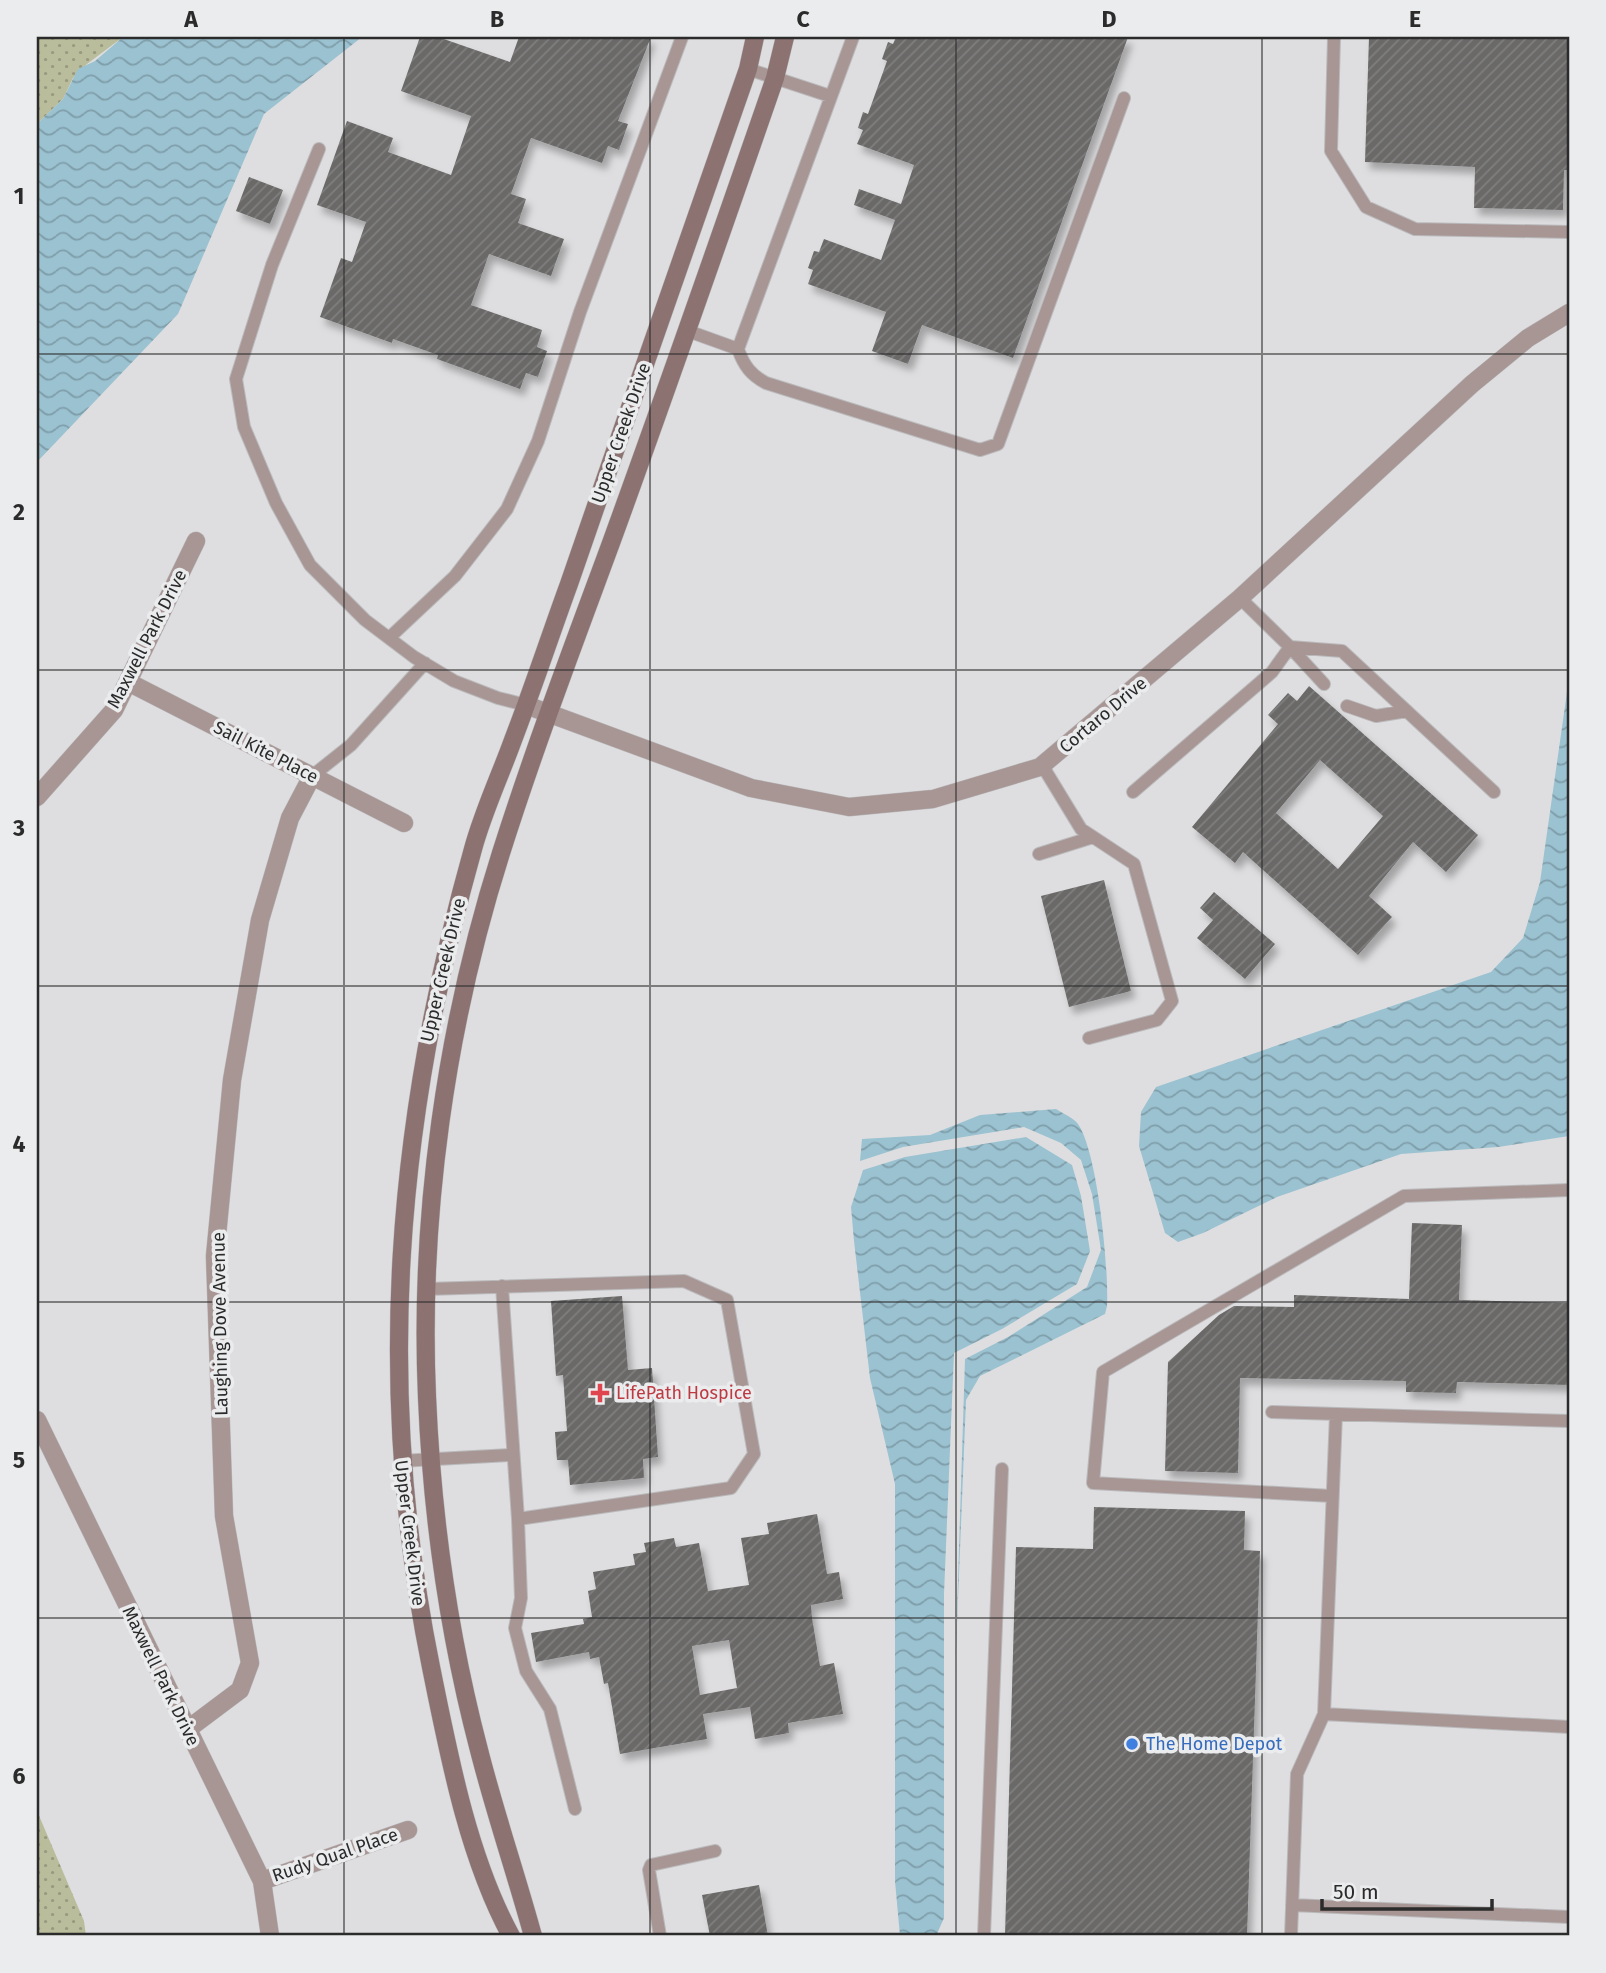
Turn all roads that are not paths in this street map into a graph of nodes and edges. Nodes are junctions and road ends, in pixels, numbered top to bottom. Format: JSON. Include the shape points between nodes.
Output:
{"nodes":[{"id":1,"x":682,"y":37,"type":"edge"},
{"id":2,"x":755,"y":37,"type":"edge"},
{"id":3,"x":785,"y":37,"type":"edge"},
{"id":4,"x":853,"y":37,"type":"edge"},
{"id":5,"x":1334,"y":37,"type":"edge"},
{"id":6,"x":748,"y":69,"type":"junction"},
{"id":7,"x":775,"y":78,"type":"junction"},
{"id":8,"x":830,"y":96,"type":"junction"},
{"id":9,"x":1124,"y":99,"type":"dead end"},
{"id":10,"x":319,"y":149,"type":"dead end"},
{"id":11,"x":1569,"y":232,"type":"edge"},
{"id":12,"x":1569,"y":313,"type":"edge"},
{"id":13,"x":688,"y":331,"type":"junction"},
{"id":14,"x":738,"y":349,"type":"junction"},
{"id":15,"x":196,"y":541,"type":"dead end"},
{"id":16,"x":1240,"y":598,"type":"junction"},
{"id":17,"x":389,"y":638,"type":"junction"},
{"id":18,"x":1290,"y":647,"type":"junction"},
{"id":19,"x":425,"y":663,"type":"junction"},
{"id":20,"x":128,"y":682,"type":"junction"},
{"id":21,"x":1324,"y":684,"type":"dead end"},
{"id":22,"x":526,"y":705,"type":"junction"},
{"id":23,"x":1347,"y":706,"type":"dead end"},
{"id":24,"x":1407,"y":711,"type":"junction"},
{"id":25,"x":550,"y":712,"type":"junction"},
{"id":26,"x":1042,"y":765,"type":"junction"},
{"id":27,"x":312,"y":776,"type":"junction"},
{"id":28,"x":1133,"y":792,"type":"dead end"},
{"id":29,"x":1494,"y":792,"type":"dead end"},
{"id":30,"x":37,"y":797,"type":"edge"},
{"id":31,"x":404,"y":823,"type":"dead end"},
{"id":32,"x":1093,"y":837,"type":"junction"},
{"id":33,"x":1039,"y":854,"type":"dead end"},
{"id":34,"x":1089,"y":1038,"type":"dead end"},
{"id":35,"x":1569,"y":1190,"type":"edge"},
{"id":36,"x":502,"y":1286,"type":"junction"},
{"id":37,"x":427,"y":1289,"type":"junction"},
{"id":38,"x":1272,"y":1412,"type":"dead end"},
{"id":39,"x":1336,"y":1414,"type":"junction"},
{"id":40,"x":37,"y":1420,"type":"edge"},
{"id":41,"x":1569,"y":1421,"type":"edge"},
{"id":42,"x":512,"y":1455,"type":"junction"},
{"id":43,"x":431,"y":1459,"type":"junction"},
{"id":44,"x":400,"y":1461,"type":"junction"},
{"id":45,"x":1002,"y":1469,"type":"dead end"},
{"id":46,"x":1332,"y":1496,"type":"junction"},
{"id":47,"x":518,"y":1519,"type":"junction"},
{"id":48,"x":1324,"y":1714,"type":"junction"},
{"id":49,"x":1569,"y":1727,"type":"edge"},
{"id":50,"x":188,"y":1729,"type":"junction"},
{"id":51,"x":575,"y":1809,"type":"dead end"},
{"id":52,"x":408,"y":1830,"type":"dead end"},
{"id":53,"x":715,"y":1851,"type":"dead end"},
{"id":54,"x":262,"y":1881,"type":"junction"},
{"id":55,"x":1292,"y":1905,"type":"junction"},
{"id":56,"x":1569,"y":1917,"type":"edge"},
{"id":57,"x":270,"y":1936,"type":"edge"},
{"id":58,"x":511,"y":1936,"type":"edge"},
{"id":59,"x":533,"y":1936,"type":"edge"},
{"id":60,"x":660,"y":1936,"type":"edge"},
{"id":61,"x":984,"y":1936,"type":"edge"},
{"id":62,"x":1291,"y":1936,"type":"edge"}],
"edges":[{"from":1,"to":17,"type":"lane","via":[[580,312],[538,441],[507,509],[455,576]]},
{"from":2,"to":6,"type":"street","name":"Upper Creek Drive"},
{"from":3,"to":7,"type":"street","name":"Upper Creek Drive"},
{"from":4,"to":8,"type":"lane"},
{"from":5,"to":11,"type":"lane","via":[[1331,151],[1366,207],[1415,229]]},
{"from":6,"to":7,"type":"lane"},
{"from":6,"to":22,"type":"street","name":"Upper Creek Drive"},
{"from":7,"to":8,"type":"lane"},
{"from":7,"to":13,"type":"street","name":"Upper Creek Drive"},
{"from":8,"to":14,"type":"lane"},
{"from":9,"to":14,"type":"lane","via":[[998,444],[980,450],[766,383],[744,365]]},
{"from":10,"to":17,"type":"lane","via":[[272,265],[236,379],[244,427],[276,503],[310,565]]},
{"from":12,"to":16,"type":"street","name":"Cortaro Drive","via":[[1528,338],[1472,384]]},
{"from":13,"to":14,"type":"lane"},
{"from":13,"to":25,"type":"street","name":"Upper Creek Drive"},
{"from":15,"to":20,"type":"street","name":"Maxwell Park Drive"},
{"from":16,"to":18,"type":"lane"},
{"from":16,"to":26,"type":"street","name":"Cortaro Drive"},
{"from":17,"to":19,"type":"lane"},
{"from":18,"to":21,"type":"lane"},
{"from":18,"to":24,"type":"lane","via":[[1342,651]]},
{"from":18,"to":28,"type":"lane","via":[[1272,672]]},
{"from":19,"to":22,"type":"lane","via":[[454,681]]},
{"from":19,"to":27,"type":"lane","via":[[351,746]]},
{"from":20,"to":27,"type":"street","name":"Sail Kite Place"},
{"from":20,"to":30,"type":"street","name":"Maxwell Park Drive","via":[[114,710]]},
{"from":22,"to":25,"type":"street","name":"Cortaro Drive"},
{"from":22,"to":44,"type":"street","name":"Upper Creek Drive","via":[[475,843],[439,977],[419,1079],[399,1287]]},
{"from":23,"to":24,"type":"lane","via":[[1376,716]]},
{"from":24,"to":29,"type":"lane"},
{"from":25,"to":26,"type":"street","name":"Cortaro Drive","via":[[751,788],[849,807],[933,799]]},
{"from":25,"to":37,"type":"street","name":"Upper Creek Drive","via":[[500,857],[468,980],[447,1086],[431,1207]]},
{"from":26,"to":32,"type":"lane","via":[[1081,829]]},
{"from":27,"to":31,"type":"street","name":"Sail Kite Place"},
{"from":27,"to":50,"type":"street","name":"Laughing Dove Avenue","via":[[290,818],[260,920],[232,1080],[215,1256],[224,1516],[250,1663],[240,1690]]},
{"from":32,"to":33,"type":"lane"},
{"from":32,"to":34,"type":"lane","via":[[1135,864],[1172,1001],[1157,1020]]},
{"from":35,"to":46,"type":"lane","via":[[1404,1196],[1103,1372],[1093,1483]]},
{"from":36,"to":37,"type":"lane"},
{"from":36,"to":42,"type":"lane"},
{"from":36,"to":47,"type":"lane","via":[[684,1281],[727,1300],[754,1454],[731,1488]]},
{"from":37,"to":43,"type":"street","name":"Upper Creek Drive"},
{"from":38,"to":39,"type":"lane"},
{"from":39,"to":41,"type":"lane"},
{"from":39,"to":46,"type":"lane"},
{"from":40,"to":50,"type":"street","name":"Maxwell Park Drive"},
{"from":42,"to":43,"type":"lane"},
{"from":42,"to":47,"type":"lane"},
{"from":43,"to":44,"type":"lane"},
{"from":43,"to":59,"type":"street","name":"Upper Creek Drive","via":[[439,1548],[476,1737]]},
{"from":44,"to":58,"type":"street","name":"Upper Creek Drive","via":[[410,1554],[450,1760],[494,1904]]},
{"from":45,"to":61,"type":"lane"},
{"from":46,"to":48,"type":"lane"},
{"from":47,"to":51,"type":"lane","via":[[521,1598],[515,1628],[526,1671],[550,1709]]},
{"from":48,"to":49,"type":"lane"},
{"from":48,"to":55,"type":"lane","via":[[1297,1773]]},
{"from":50,"to":54,"type":"street","name":"Maxwell Park Drive"},
{"from":52,"to":54,"type":"street","name":"Rudy Qual Place"},
{"from":53,"to":60,"type":"lane","via":[[651,1866]]},
{"from":54,"to":57,"type":"street","name":"Maxwell Park Drive"},
{"from":55,"to":56,"type":"lane"},
{"from":55,"to":62,"type":"lane"}]}
